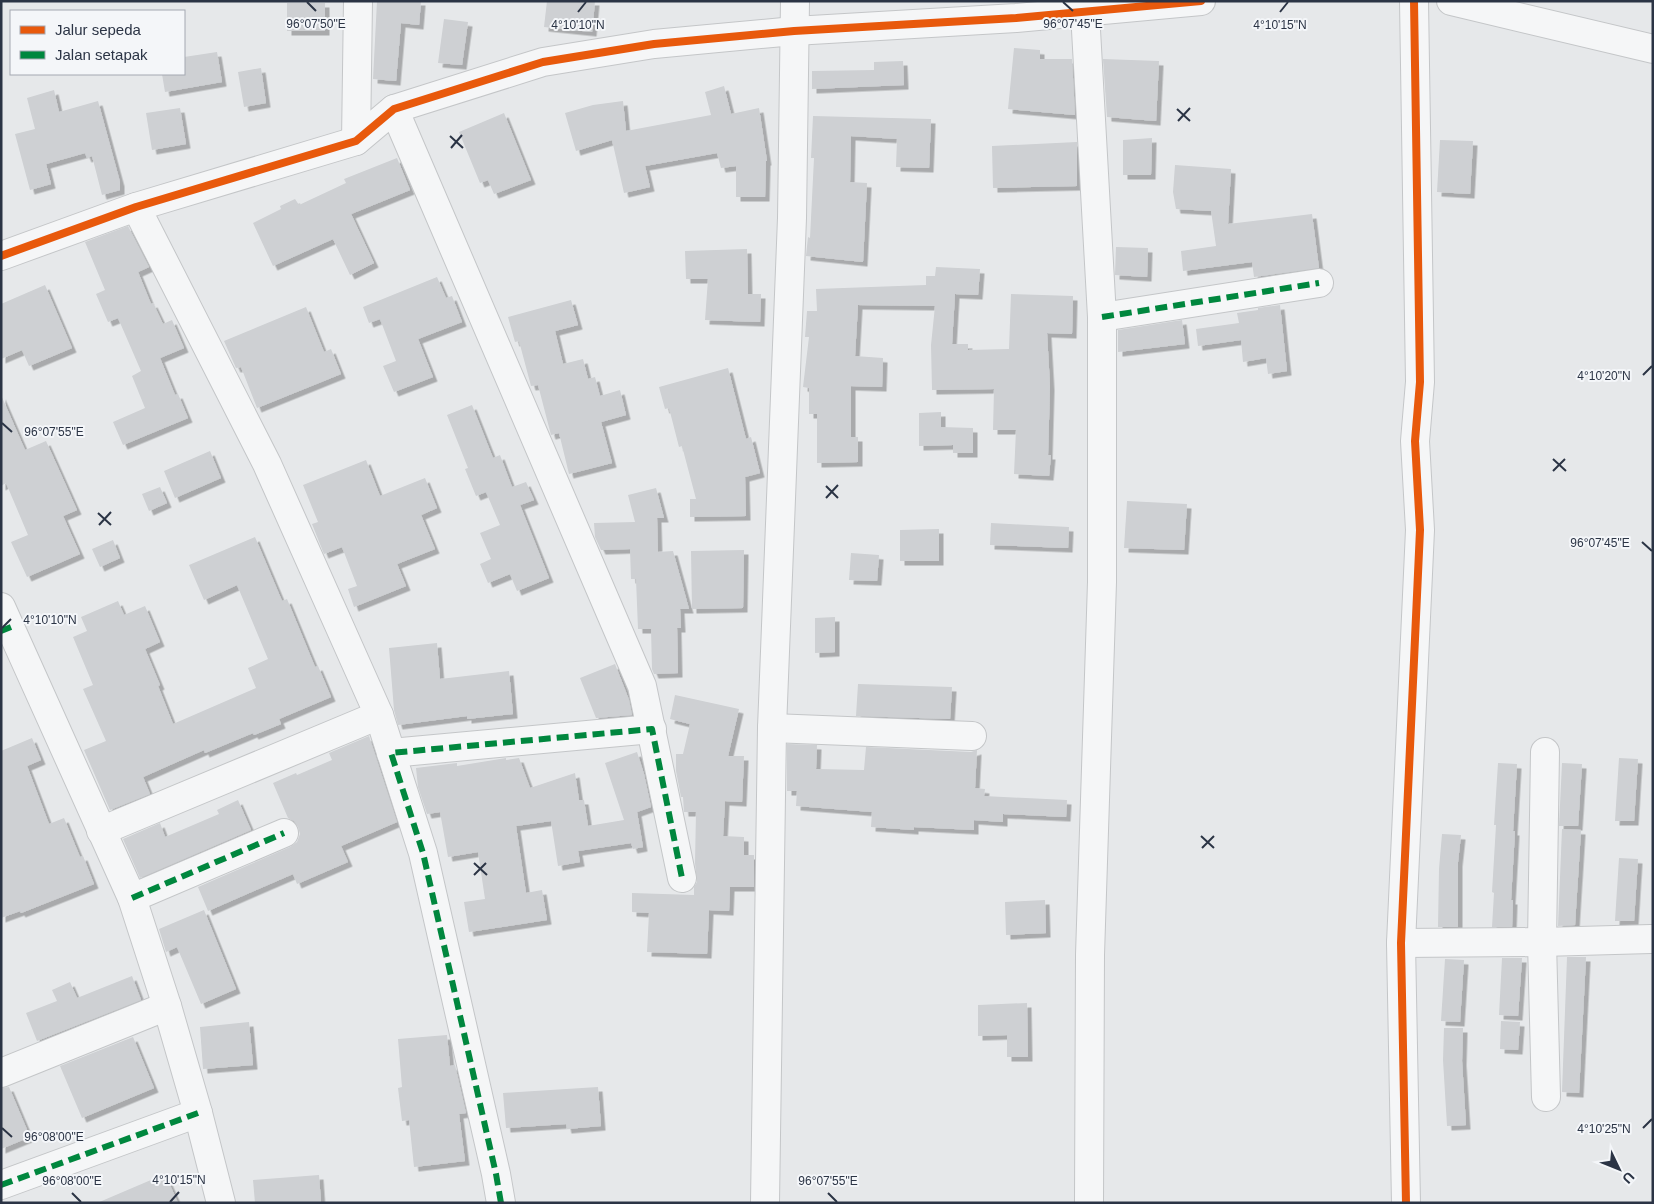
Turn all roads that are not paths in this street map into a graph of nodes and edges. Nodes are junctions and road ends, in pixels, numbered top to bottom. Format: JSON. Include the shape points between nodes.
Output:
{"nodes":[{"id":1,"x":358,"y":1,"type":"edge"},
{"id":2,"x":795,"y":1,"type":"edge"},
{"id":3,"x":1201,"y":1,"type":"edge"},
{"id":4,"x":1414,"y":1,"type":"edge"},
{"id":5,"x":1451,"y":1,"type":"edge"},
{"id":6,"x":1085,"y":12,"type":"junction"},
{"id":7,"x":794,"y":31,"type":"junction"},
{"id":8,"x":1653,"y":49,"type":"edge"},
{"id":9,"x":394,"y":109,"type":"junction"},
{"id":10,"x":356,"y":141,"type":"junction"},
{"id":11,"x":136,"y":207,"type":"junction"},
{"id":12,"x":1,"y":256,"type":"edge"},
{"id":13,"x":1319,"y":283,"type":"dead end"},
{"id":14,"x":1102,"y":317,"type":"junction"},
{"id":15,"x":4,"y":622,"type":"edge"},
{"id":16,"x":379,"y":716,"type":"junction"},
{"id":17,"x":772,"y":728,"type":"junction"},
{"id":18,"x":652,"y":729,"type":"junction"},
{"id":19,"x":972,"y":736,"type":"dead end"},
{"id":20,"x":1545,"y":752,"type":"dead end"},
{"id":21,"x":391,"y":753,"type":"junction"},
{"id":22,"x":101,"y":831,"type":"junction"},
{"id":23,"x":284,"y":833,"type":"dead end"},
{"id":24,"x":682,"y":878,"type":"dead end"},
{"id":25,"x":132,"y":898,"type":"junction"},
{"id":26,"x":1651,"y":938,"type":"dead end"},
{"id":27,"x":1542,"y":942,"type":"junction"},
{"id":28,"x":1401,"y":943,"type":"junction"},
{"id":29,"x":167,"y":1006,"type":"junction"},
{"id":30,"x":1,"y":1073,"type":"edge"},
{"id":31,"x":1546,"y":1097,"type":"dead end"},
{"id":32,"x":198,"y":1113,"type":"junction"},
{"id":33,"x":1,"y":1185,"type":"edge"},
{"id":34,"x":221,"y":1203,"type":"edge"},
{"id":35,"x":501,"y":1203,"type":"edge"},
{"id":36,"x":765,"y":1203,"type":"edge"},
{"id":37,"x":1089,"y":1203,"type":"edge"},
{"id":38,"x":1406,"y":1203,"type":"edge"}],
"edges":[{"from":1,"to":10,"type":"street"},
{"from":2,"to":7,"type":"street"},
{"from":3,"to":6,"type":"street"},
{"from":4,"to":28,"type":"street","via":[[1420,382],[1415,441],[1420,530]]},
{"from":5,"to":8,"type":"street"},
{"from":6,"to":7,"type":"street"},
{"from":6,"to":14,"type":"street"},
{"from":7,"to":9,"type":"street","via":[[654,44],[543,62]]},
{"from":7,"to":17,"type":"street","via":[[792,218]]},
{"from":9,"to":10,"type":"street"},
{"from":9,"to":18,"type":"street","via":[[642,686]]},
{"from":10,"to":11,"type":"street"},
{"from":11,"to":12,"type":"street"},
{"from":11,"to":16,"type":"street","via":[[267,464]]},
{"from":13,"to":14,"type":"street"},
{"from":14,"to":37,"type":"street","via":[[1102,582],[1090,955]]},
{"from":15,"to":22,"type":"street"},
{"from":16,"to":21,"type":"street"},
{"from":16,"to":22,"type":"street"},
{"from":17,"to":19,"type":"street"},
{"from":17,"to":36,"type":"street"},
{"from":18,"to":21,"type":"street"},
{"from":18,"to":24,"type":"street"},
{"from":20,"to":27,"type":"street"},
{"from":21,"to":35,"type":"street","via":[[423,853]]},
{"from":22,"to":25,"type":"street"},
{"from":23,"to":25,"type":"street"},
{"from":25,"to":29,"type":"street"},
{"from":26,"to":27,"type":"street"},
{"from":27,"to":28,"type":"street"},
{"from":27,"to":31,"type":"street"},
{"from":28,"to":38,"type":"street"},
{"from":29,"to":30,"type":"street"},
{"from":29,"to":32,"type":"street"},
{"from":32,"to":33,"type":"street"},
{"from":32,"to":34,"type":"street"}]}
